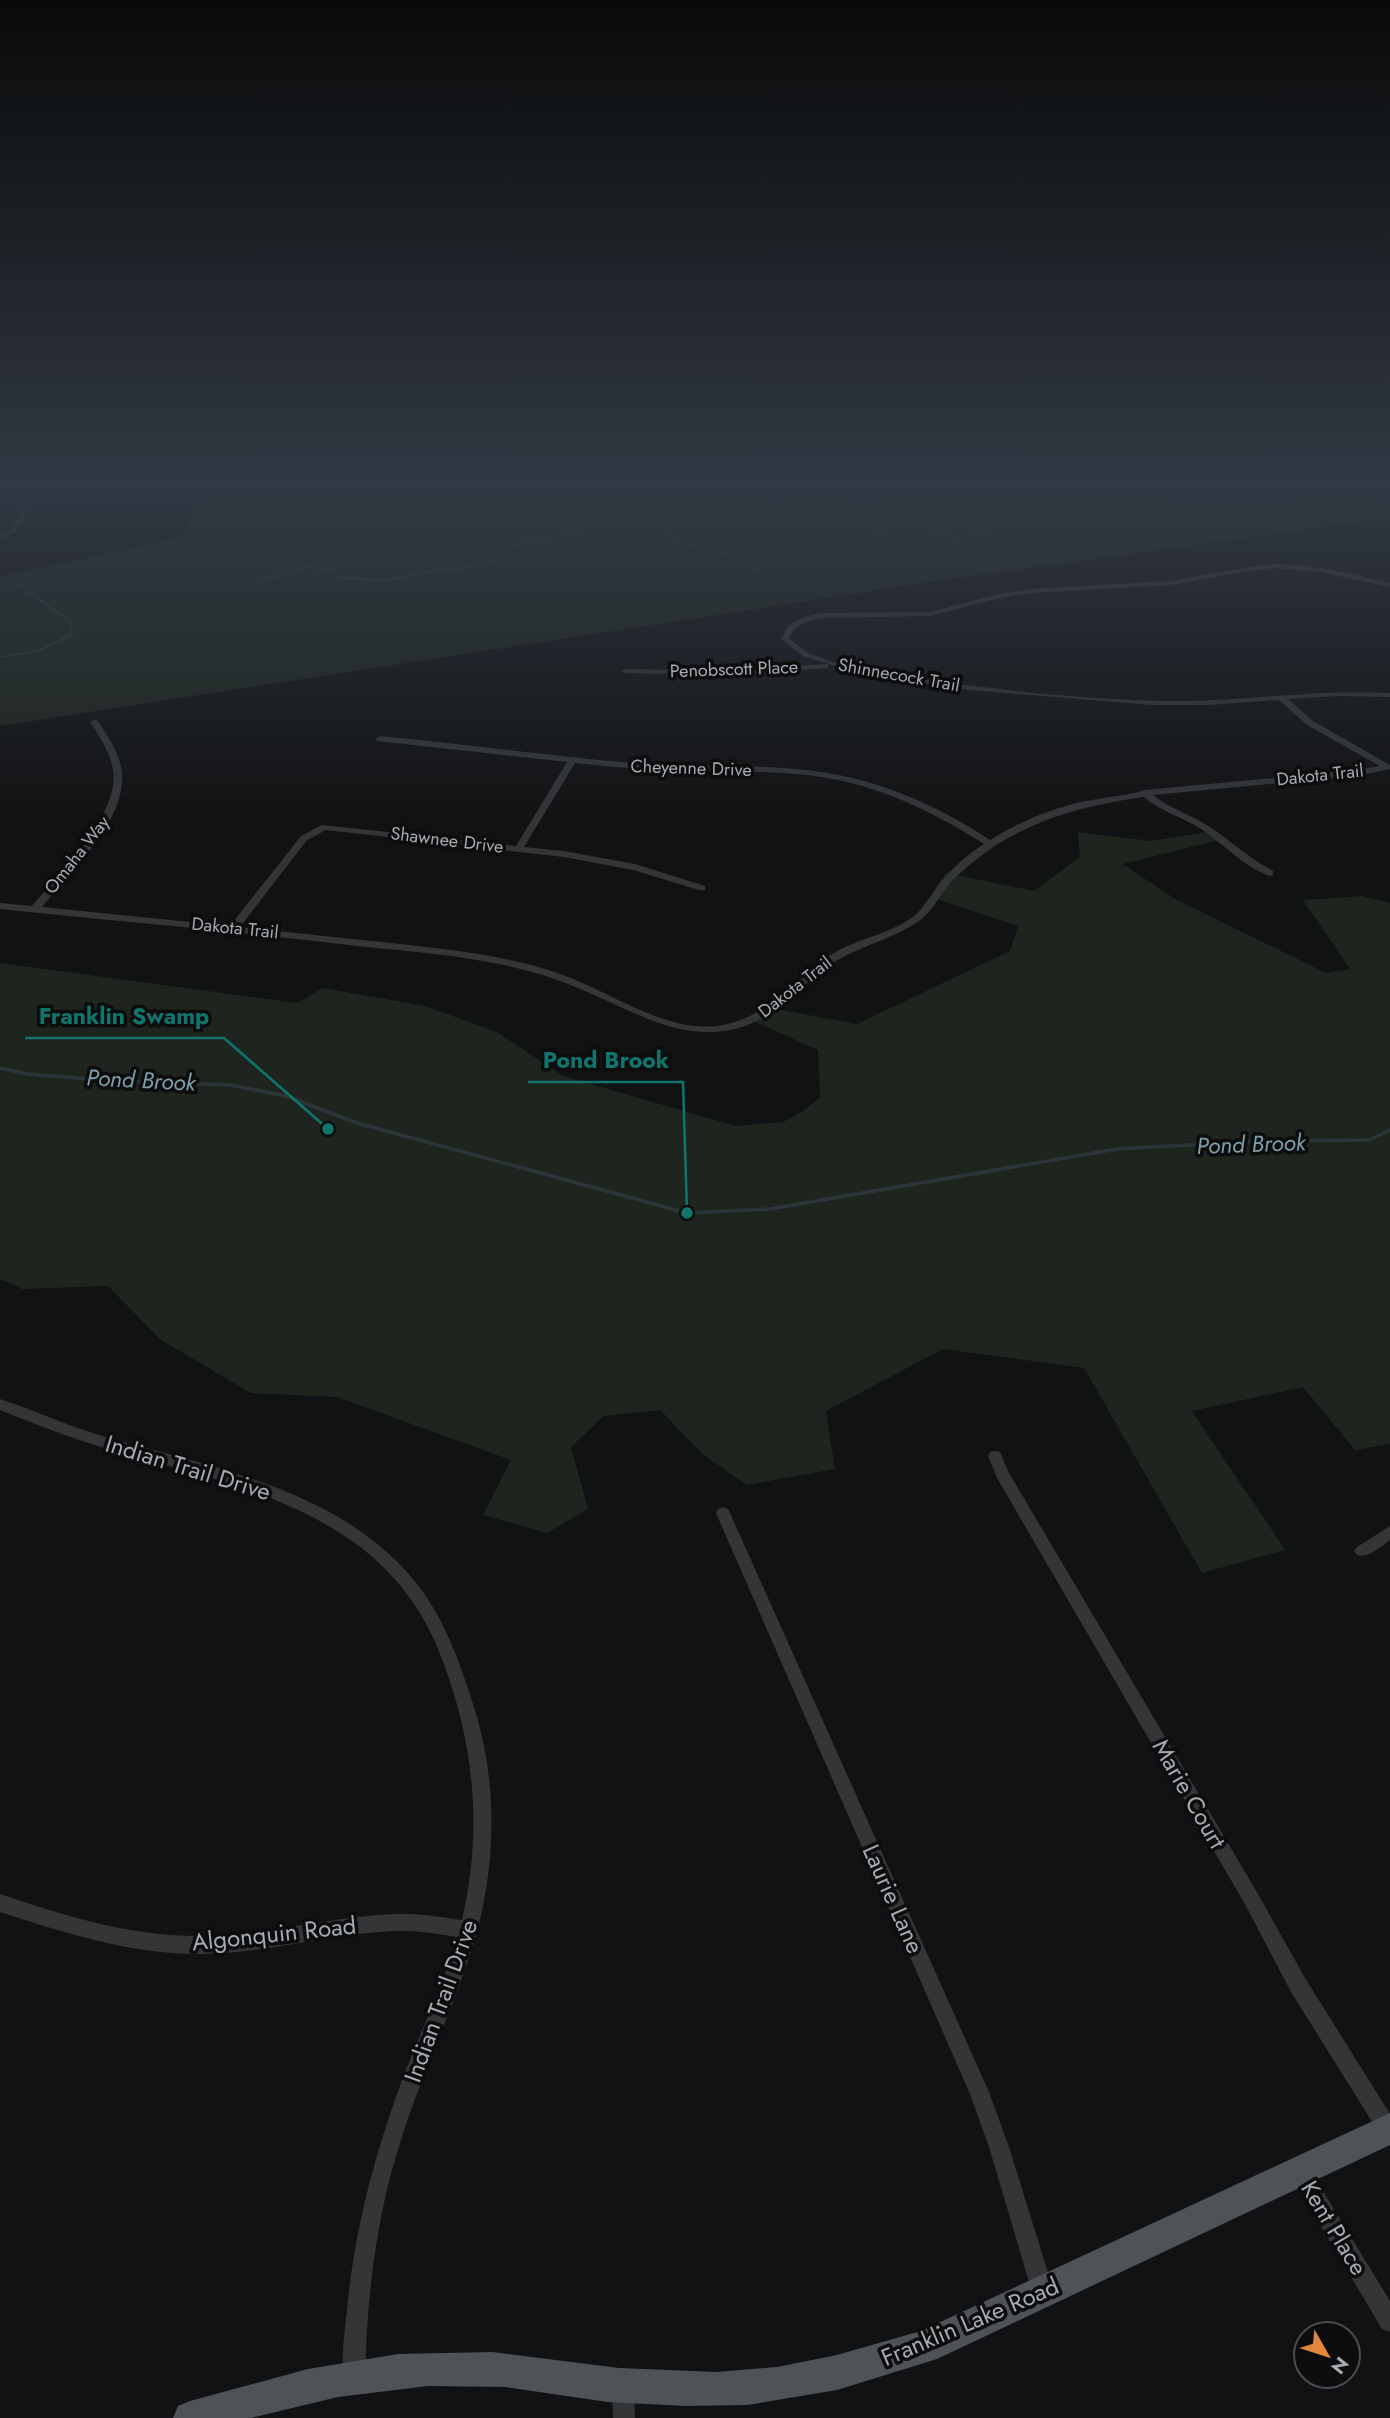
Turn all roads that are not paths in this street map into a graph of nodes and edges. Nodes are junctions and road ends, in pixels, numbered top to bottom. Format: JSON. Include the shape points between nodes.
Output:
{"nodes":[{"id":1,"x":1016,"y":594,"type":"edge"},
{"id":2,"x":842,"y":666,"type":"junction"},
{"id":3,"x":625,"y":671,"type":"dead end"},
{"id":4,"x":1390,"y":695,"type":"edge"},
{"id":5,"x":1281,"y":697,"type":"junction"},
{"id":6,"x":94,"y":722,"type":"dead end"},
{"id":7,"x":380,"y":739,"type":"dead end"},
{"id":8,"x":573,"y":759,"type":"junction"},
{"id":9,"x":1389,"y":768,"type":"edge"},
{"id":10,"x":1145,"y":793,"type":"junction"},
{"id":11,"x":988,"y":843,"type":"junction"},
{"id":12,"x":519,"y":848,"type":"junction"},
{"id":13,"x":1270,"y":873,"type":"dead end"},
{"id":14,"x":702,"y":888,"type":"dead end"},
{"id":15,"x":0,"y":906,"type":"edge"},
{"id":16,"x":35,"y":909,"type":"junction"},
{"id":17,"x":234,"y":928,"type":"junction"},
{"id":18,"x":0,"y":1404,"type":"edge"},
{"id":19,"x":995,"y":1456,"type":"dead end"},
{"id":20,"x":723,"y":1513,"type":"dead end"},
{"id":21,"x":1390,"y":1532,"type":"edge"},
{"id":22,"x":1362,"y":1551,"type":"dead end"},
{"id":23,"x":0,"y":1903,"type":"edge"},
{"id":24,"x":469,"y":1930,"type":"junction"},
{"id":25,"x":1389,"y":2129,"type":"edge"},
{"id":26,"x":1300,"y":2171,"type":"junction"},
{"id":27,"x":1043,"y":2292,"type":"junction"},
{"id":28,"x":1390,"y":2321,"type":"edge"},
{"id":29,"x":354,"y":2376,"type":"junction"},
{"id":30,"x":623,"y":2385,"type":"junction"},
{"id":31,"x":190,"y":2418,"type":"edge"},
{"id":32,"x":624,"y":2418,"type":"edge"}],
"edges":[{"from":1,"to":2,"type":"street","name":"Shinnecock Trail","via":[[930,614],[824,616],[804,620],[788,630],[785,639],[796,652]]},
{"from":2,"to":3,"type":"street","name":"Penobscott Place","via":[[733,673]]},
{"from":2,"to":5,"type":"street","name":"Shinnecock Trail","via":[[964,687],[1164,703]]},
{"from":4,"to":5,"type":"street","name":"Shinnecock Trail"},
{"from":5,"to":9,"type":"street","via":[[1310,723]]},
{"from":6,"to":16,"type":"street","name":"Omaha Way","via":[[116,757],[118,793],[99,830]]},
{"from":7,"to":8,"type":"street","name":"Cheyenne Drive"},
{"from":8,"to":11,"type":"street","name":"Cheyenne Drive","via":[[668,769],[774,770],[826,776],[922,806]]},
{"from":8,"to":12,"type":"street"},
{"from":9,"to":10,"type":"street","name":"Dakota Trail"},
{"from":10,"to":11,"type":"street","name":"Dakota Trail","via":[[1064,809]]},
{"from":10,"to":13,"type":"street"},
{"from":11,"to":17,"type":"street","name":"Dakota Trail","via":[[944,882],[919,917],[836,956],[765,1013],[726,1028],[666,1025],[579,984],[507,962]]},
{"from":12,"to":14,"type":"street","name":"Shawnee Drive","via":[[617,863]]},
{"from":12,"to":17,"type":"street","name":"Shawnee Drive","via":[[334,827],[316,830],[304,838]]},
{"from":15,"to":16,"type":"street","name":"Dakota Trail"},
{"from":16,"to":17,"type":"street","name":"Dakota Trail"},
{"from":18,"to":24,"type":"street","name":"Indian Trail Drive","via":[[77,1433],[266,1489],[349,1532],[399,1573],[429,1613],[447,1649],[474,1730],[485,1803],[484,1846]]},
{"from":19,"to":25,"type":"street","name":"Marie Court","via":[[1298,1985]]},
{"from":20,"to":27,"type":"street","name":"Laurie Lane","via":[[979,2092]]},
{"from":21,"to":22,"type":"street"},
{"from":23,"to":24,"type":"street","name":"Algonquin Road","via":[[96,1931],[166,1943],[234,1943],[385,1922]]},
{"from":24,"to":29,"type":"street","name":"Indian Trail Drive","via":[[390,2142],[373,2203],[354,2316]]},
{"from":25,"to":26,"type":"main road","name":"Franklin Lake Road"},
{"from":26,"to":27,"type":"main road","name":"Franklin Lake Road"},
{"from":26,"to":28,"type":"street","name":"Kent Place"},
{"from":27,"to":30,"type":"main road","name":"Franklin Lake Road","via":[[925,2347],[817,2378],[752,2387]]},
{"from":29,"to":30,"type":"main road","name":"Franklin Lake Road","via":[[491,2369]]},
{"from":29,"to":31,"type":"main road","name":"Franklin Lake Road"},
{"from":30,"to":32,"type":"street"}]}
